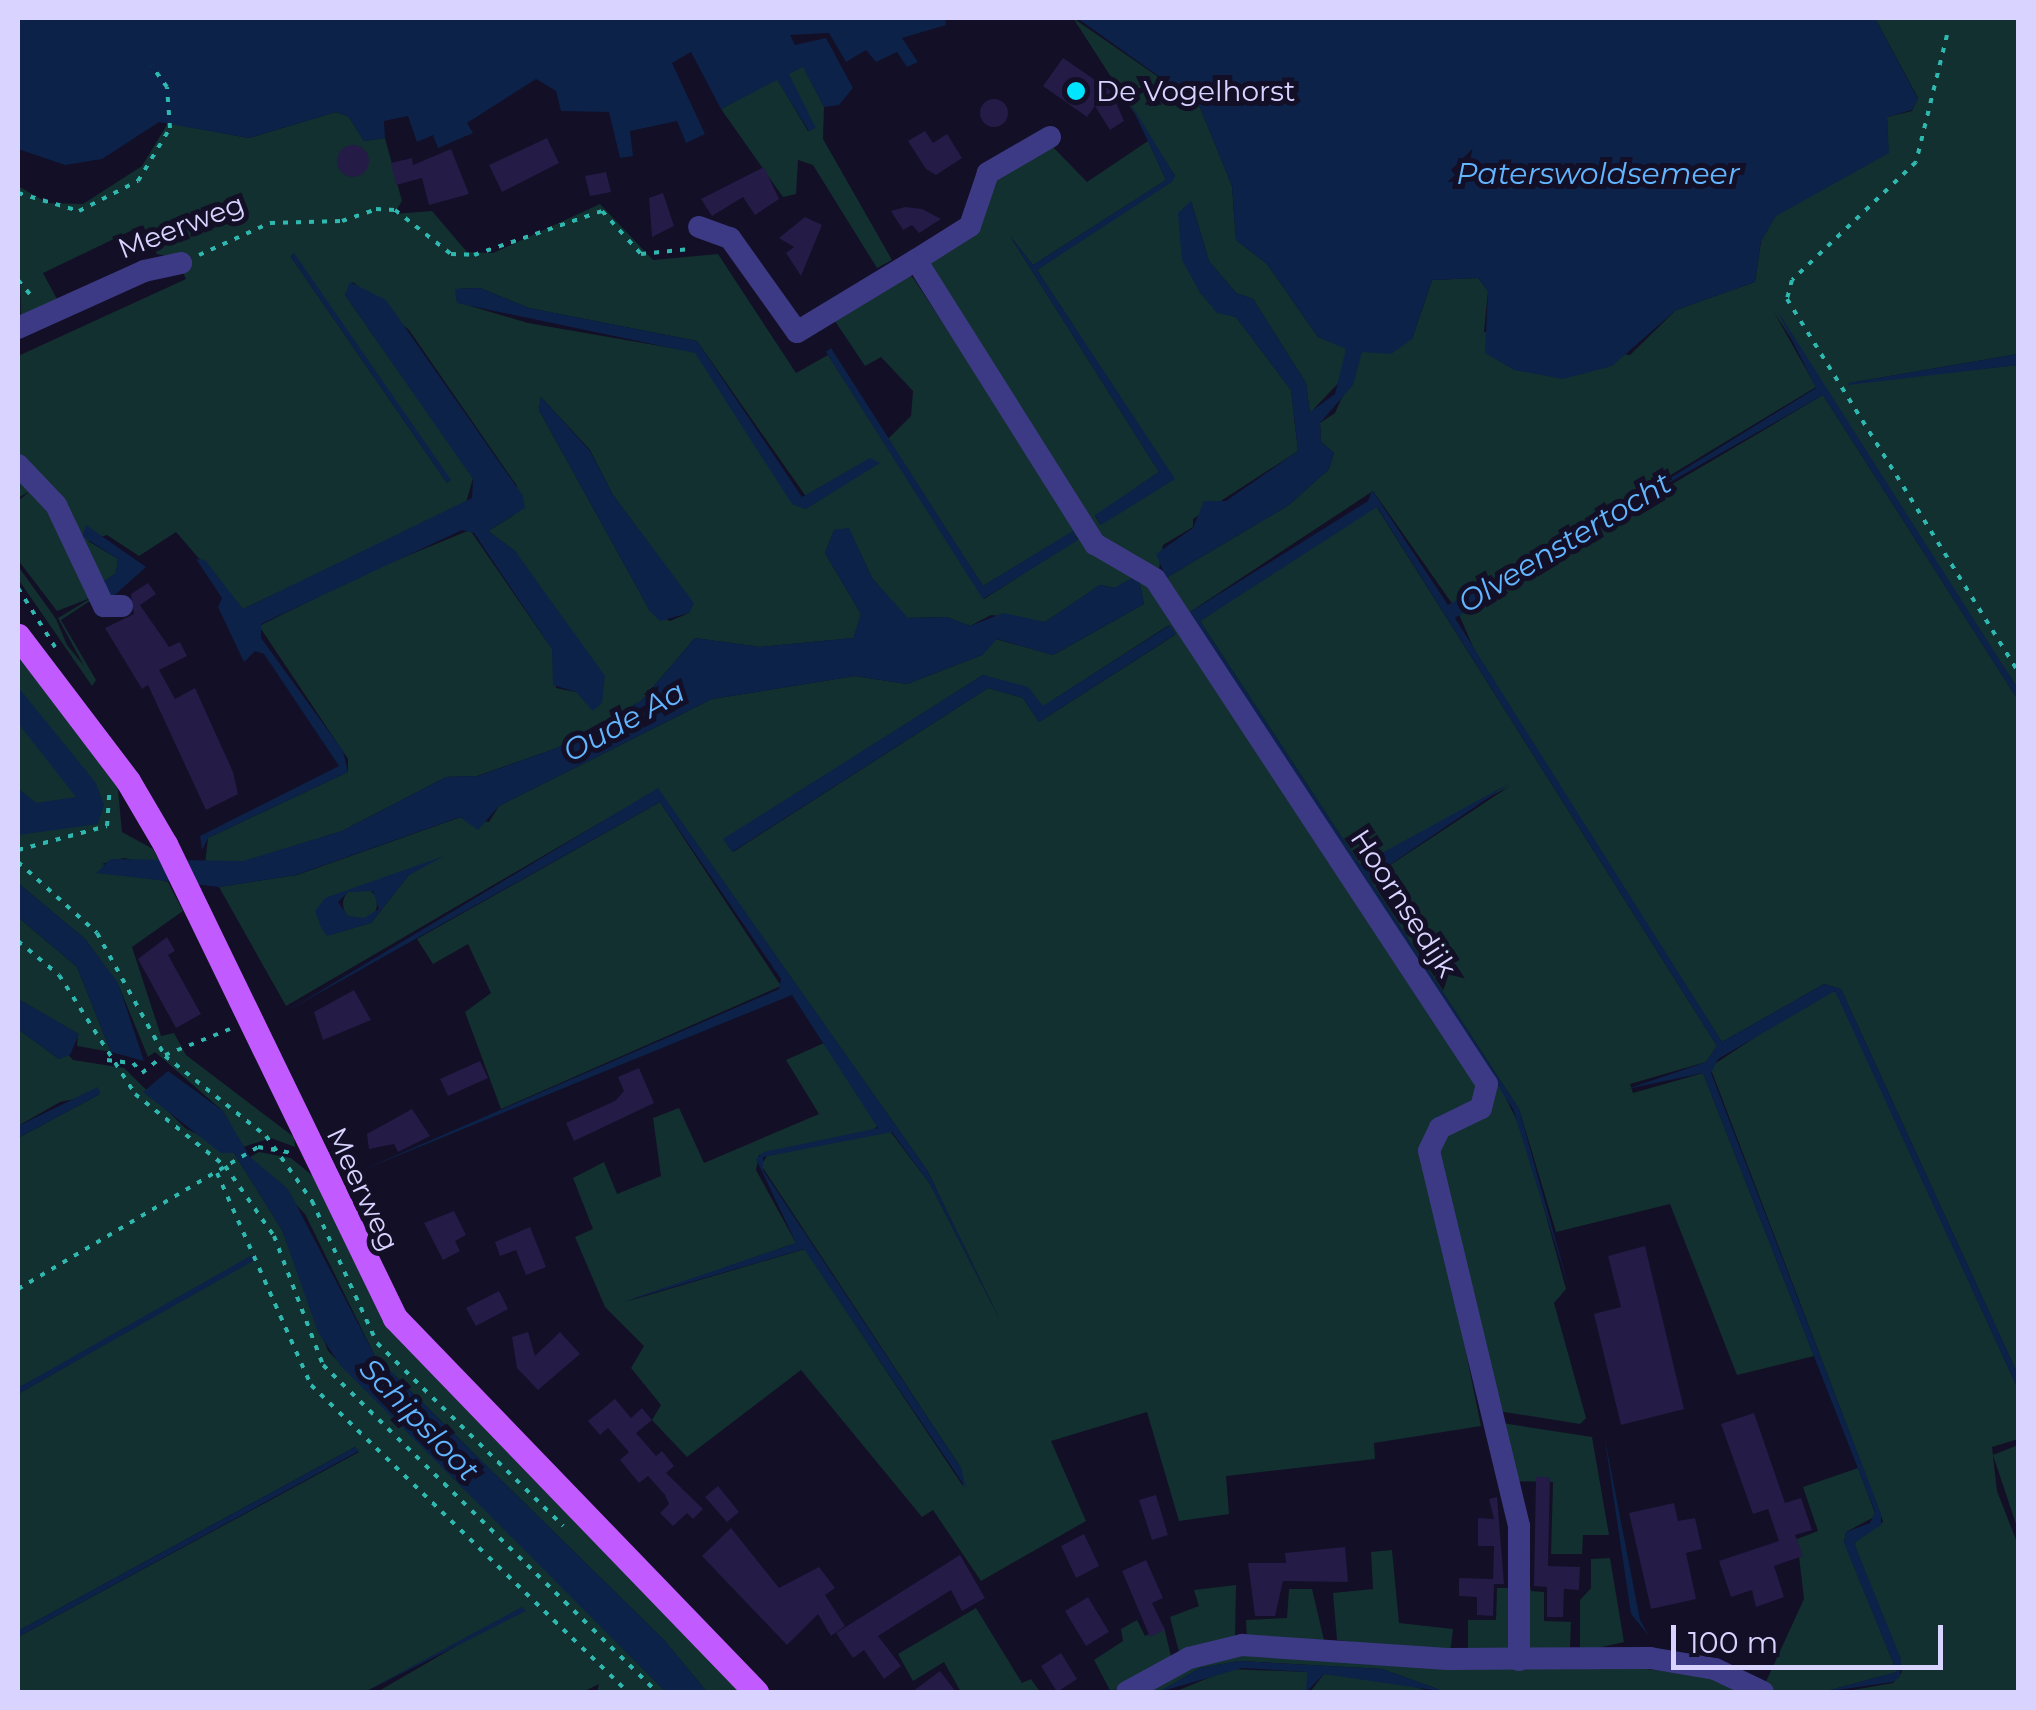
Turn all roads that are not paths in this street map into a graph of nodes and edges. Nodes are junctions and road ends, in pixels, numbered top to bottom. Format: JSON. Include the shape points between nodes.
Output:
{"nodes":[{"id":1,"x":1050,"y":137,"type":"dead end"},
{"id":2,"x":694,"y":238,"type":"road end"},
{"id":3,"x":916,"y":260,"type":"junction"},
{"id":4,"x":181,"y":264,"type":"road end"},
{"id":5,"x":18,"y":328,"type":"edge"},
{"id":6,"x":18,"y":466,"type":"edge"},
{"id":7,"x":122,"y":606,"type":"dead end"},
{"id":8,"x":18,"y":636,"type":"edge"},
{"id":9,"x":1519,"y":1660,"type":"junction"},
{"id":10,"x":756,"y":1692,"type":"edge"},
{"id":11,"x":1127,"y":1692,"type":"edge"},
{"id":12,"x":1763,"y":1692,"type":"edge"}],
"edges":[{"from":1,"to":3,"type":"street","via":[[988,173],[970,226]]},
{"from":2,"to":3,"type":"street","via":[[730,238],[797,332]]},
{"from":3,"to":9,"type":"street","name":"Hoornsedijk","via":[[1095,544],[1155,579],[1486,1084],[1481,1108],[1440,1128],[1430,1151],[1519,1526]]},
{"from":4,"to":5,"type":"street","name":"Meerweg"},
{"from":6,"to":7,"type":"street","via":[[56,505],[104,606]]},
{"from":8,"to":10,"type":"main road","name":"Meerweg","via":[[128,781],[164,844],[369,1272],[420,1352]]},
{"from":9,"to":11,"type":"street","via":[[1242,1645],[1189,1658]]},
{"from":9,"to":12,"type":"street","via":[[1673,1661],[1741,1677]]}]}
